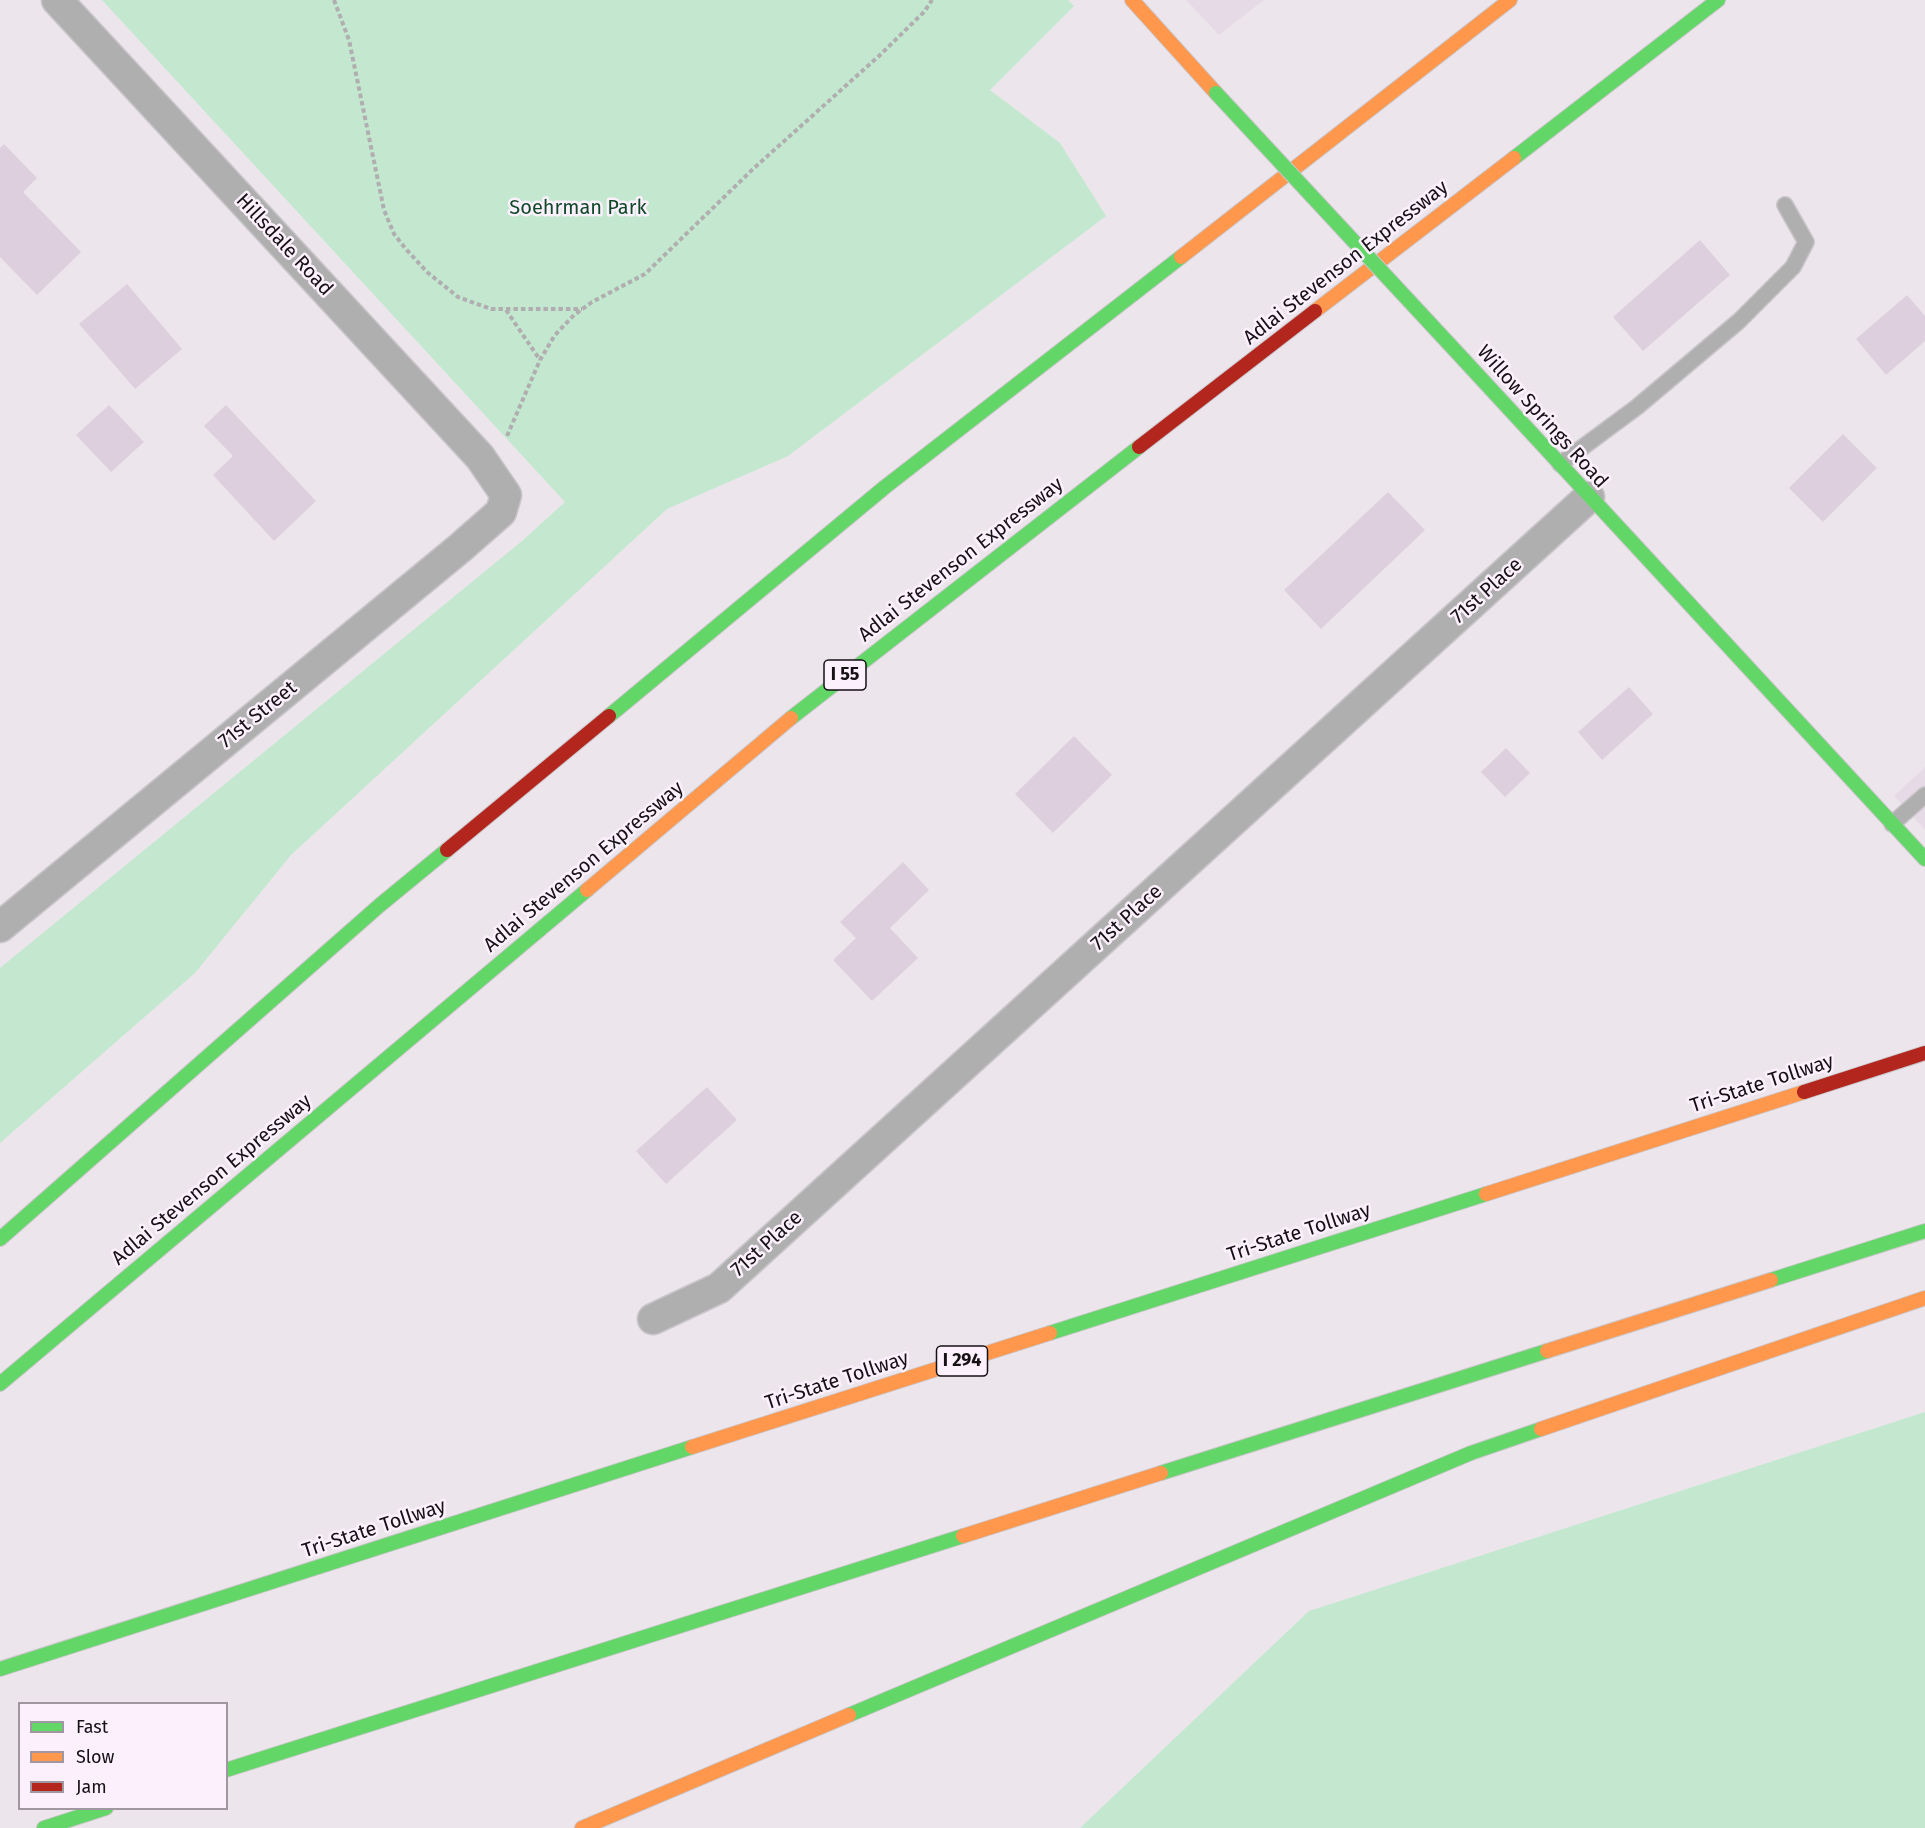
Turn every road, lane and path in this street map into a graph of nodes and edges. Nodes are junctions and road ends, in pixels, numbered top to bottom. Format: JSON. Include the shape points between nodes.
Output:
{"nodes":[{"id":1,"x":57,"y":0,"type":"edge"},
{"id":2,"x":334,"y":0,"type":"edge"},
{"id":3,"x":932,"y":0,"type":"edge"},
{"id":4,"x":1510,"y":0,"type":"edge"},
{"id":5,"x":1718,"y":0,"type":"edge"},
{"id":6,"x":1142,"y":3,"type":"edge"},
{"id":7,"x":1785,"y":205,"type":"dead end"},
{"id":8,"x":582,"y":309,"type":"junction"},
{"id":9,"x":506,"y":310,"type":"junction"},
{"id":10,"x":540,"y":360,"type":"junction"},
{"id":11,"x":480,"y":457,"type":"junction"},
{"id":12,"x":1560,"y":465,"type":"junction"},
{"id":13,"x":506,"y":495,"type":"joint"},
{"id":14,"x":1589,"y":497,"type":"junction"},
{"id":15,"x":1925,"y":795,"type":"edge"},
{"id":16,"x":1892,"y":824,"type":"junction"},
{"id":17,"x":1925,"y":859,"type":"edge"},
{"id":18,"x":0,"y":927,"type":"edge"},
{"id":19,"x":1925,"y":1053,"type":"edge"},
{"id":20,"x":1925,"y":1231,"type":"edge"},
{"id":21,"x":0,"y":1239,"type":"edge"},
{"id":22,"x":1925,"y":1298,"type":"edge"},
{"id":23,"x":653,"y":1319,"type":"dead end"},
{"id":24,"x":0,"y":1384,"type":"edge"},
{"id":25,"x":0,"y":1669,"type":"edge"},
{"id":26,"x":228,"y":1769,"type":"edge"},
{"id":27,"x":103,"y":1810,"type":"edge"},
{"id":28,"x":44,"y":1828,"type":"edge"},
{"id":29,"x":582,"y":1828,"type":"edge"}],
"edges":[{"from":1,"to":11,"type":"street","name":"Hillsdale Road"},
{"from":2,"to":9,"type":"path","via":[[349,40],[384,210],[394,234],[427,272],[458,297]]},
{"from":3,"to":8,"type":"path","via":[[879,56],[754,168],[645,274]]},
{"from":4,"to":21,"type":"main road","via":[[876,495],[380,904]]},
{"from":5,"to":24,"type":"main road","name":"Adlai Stevenson Expressway","number":"I 55","via":[[815,698]]},
{"from":6,"to":12,"type":"main road","name":"Willow Springs Road","bridge":true,"via":[[1216,93]]},
{"from":7,"to":12,"type":"lane","via":[[1806,242],[1793,267],[1730,328],[1637,407]]},
{"from":8,"to":9,"type":"path"},
{"from":8,"to":10,"type":"path","via":[[555,335]]},
{"from":9,"to":10,"type":"path"},
{"from":10,"to":11,"type":"path","via":[[509,435]]},
{"from":11,"to":13,"type":"street","name":"Hillsdale Road"},
{"from":12,"to":14,"type":"main road","name":"Willow Springs Road"},
{"from":13,"to":18,"type":"street","name":"71st Street","via":[[501,512],[460,548]]},
{"from":14,"to":16,"type":"main road","name":"Willow Springs Road"},
{"from":14,"to":23,"type":"street","name":"71st Place","via":[[719,1288]]},
{"from":15,"to":16,"type":"lane"},
{"from":16,"to":17,"type":"main road","name":"Willow Springs Road"},
{"from":19,"to":25,"type":"main road","name":"Tri-State Tollway","number":"I 294"},
{"from":20,"to":26,"type":"main road"},
{"from":22,"to":29,"type":"main road","via":[[1471,1453]]},
{"from":27,"to":28,"type":"main road"}]}
